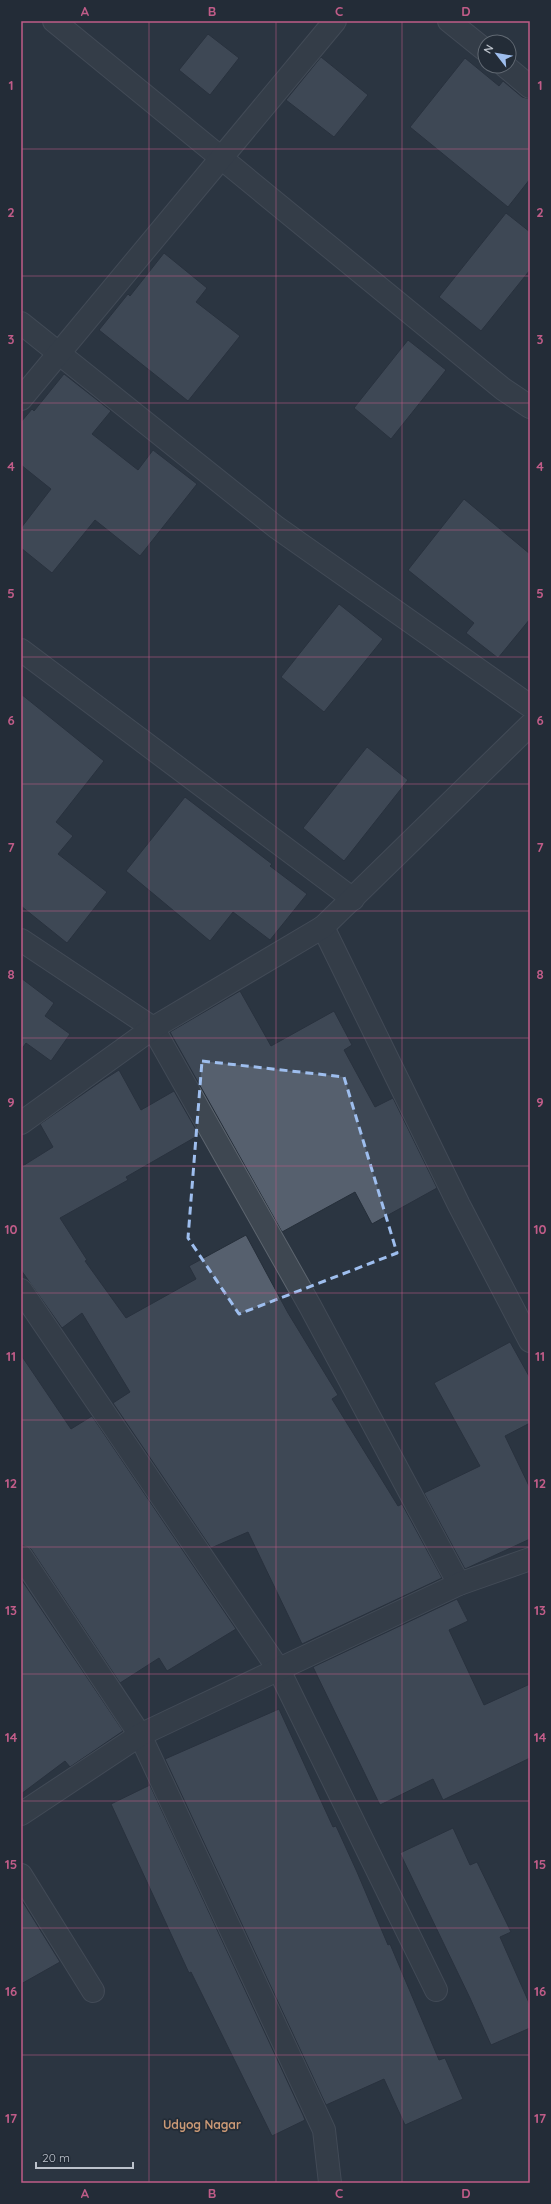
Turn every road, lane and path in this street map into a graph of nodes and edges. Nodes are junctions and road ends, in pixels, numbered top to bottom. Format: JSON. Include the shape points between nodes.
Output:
{"nodes":[{"id":1,"x":54,"y":21,"type":"edge"},
{"id":2,"x":335,"y":21,"type":"edge"},
{"id":3,"x":449,"y":21,"type":"edge"},
{"id":4,"x":477,"y":44,"type":"edge"},
{"id":5,"x":515,"y":74,"type":"edge"},
{"id":6,"x":530,"y":86,"type":"edge"},
{"id":7,"x":221,"y":158,"type":"junction"},
{"id":8,"x":21,"y":323,"type":"edge"},
{"id":9,"x":58,"y":354,"type":"junction"},
{"id":10,"x":21,"y":399,"type":"edge"},
{"id":11,"x":530,"y":407,"type":"edge"},
{"id":12,"x":21,"y":650,"type":"edge"},
{"id":13,"x":530,"y":706,"type":"edge"},
{"id":14,"x":530,"y":725,"type":"edge"},
{"id":15,"x":353,"y":899,"type":"junction"},
{"id":16,"x":323,"y":927,"type":"junction"},
{"id":17,"x":21,"y":940,"type":"edge"},
{"id":18,"x":153,"y":1028,"type":"junction"},
{"id":19,"x":21,"y":1122,"type":"edge"},
{"id":20,"x":21,"y":1290,"type":"edge"},
{"id":21,"x":530,"y":1341,"type":"edge"},
{"id":22,"x":21,"y":1556,"type":"edge"},
{"id":23,"x":530,"y":1559,"type":"edge"},
{"id":24,"x":459,"y":1584,"type":"junction"},
{"id":25,"x":279,"y":1670,"type":"junction"},
{"id":26,"x":140,"y":1735,"type":"junction"},
{"id":27,"x":21,"y":1814,"type":"edge"},
{"id":28,"x":21,"y":1875,"type":"edge"},
{"id":29,"x":436,"y":1990,"type":"dead end"},
{"id":30,"x":93,"y":1991,"type":"dead end"},
{"id":31,"x":330,"y":2183,"type":"edge"}],
"edges":[{"from":1,"to":7,"type":"street"},
{"from":2,"to":7,"type":"street"},
{"from":3,"to":4,"type":"street"},
{"from":5,"to":6,"type":"street"},
{"from":7,"to":9,"type":"street"},
{"from":7,"to":11,"type":"street","via":[[503,390]]},
{"from":8,"to":9,"type":"street"},
{"from":9,"to":10,"type":"street"},
{"from":9,"to":13,"type":"street","via":[[276,527]]},
{"from":12,"to":15,"type":"street"},
{"from":14,"to":15,"type":"street"},
{"from":15,"to":16,"type":"street"},
{"from":16,"to":18,"type":"street"},
{"from":16,"to":21,"type":"street"},
{"from":17,"to":18,"type":"street"},
{"from":18,"to":19,"type":"street"},
{"from":18,"to":24,"type":"street","via":[[310,1306]]},
{"from":20,"to":25,"type":"street"},
{"from":22,"to":26,"type":"street"},
{"from":23,"to":24,"type":"street"},
{"from":24,"to":25,"type":"street"},
{"from":25,"to":26,"type":"street"},
{"from":25,"to":29,"type":"street"},
{"from":26,"to":27,"type":"street"},
{"from":26,"to":31,"type":"street","via":[[324,2130]]},
{"from":28,"to":30,"type":"street"}]}
